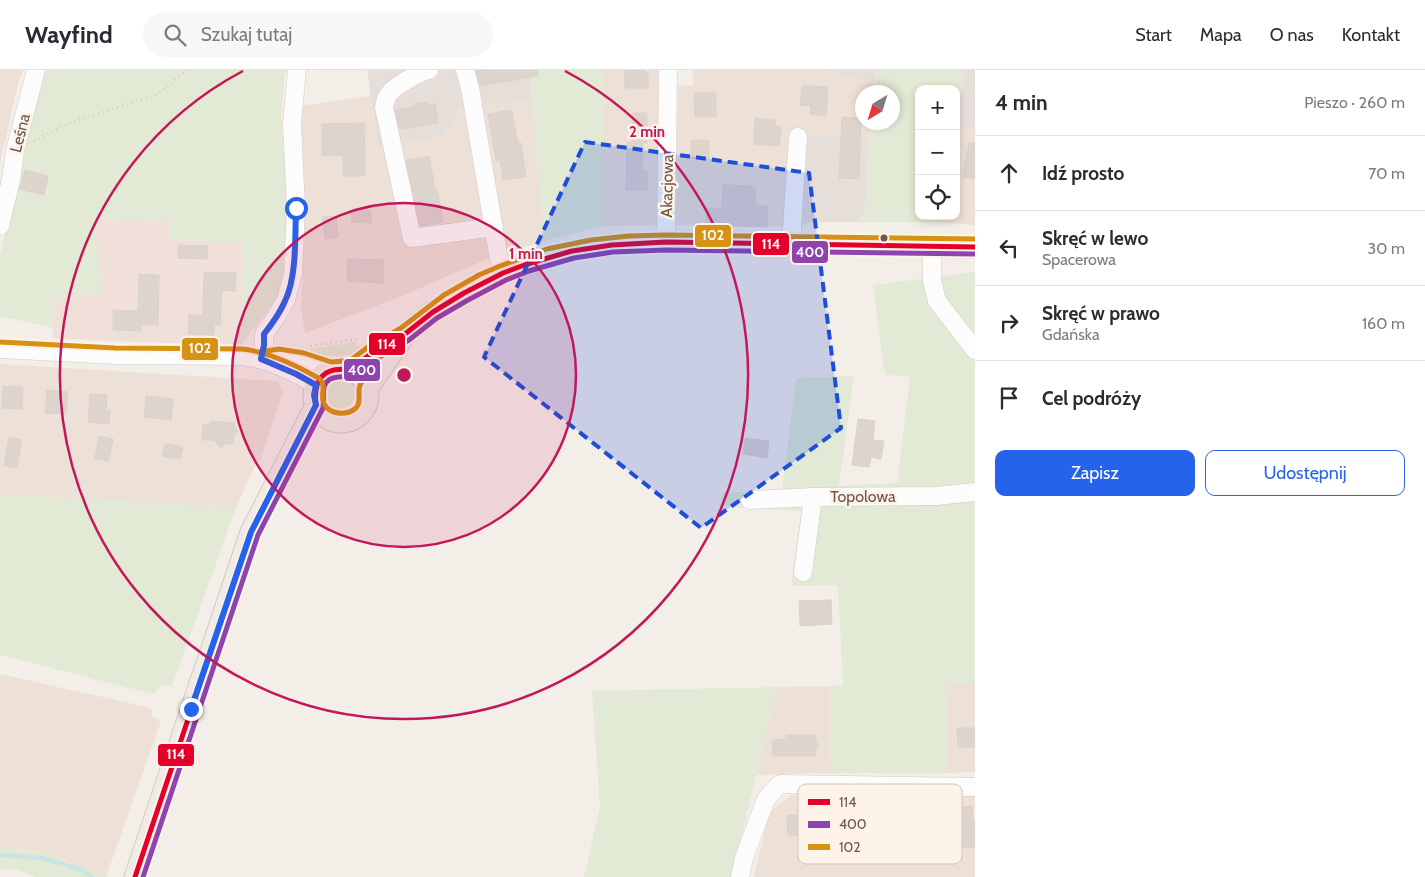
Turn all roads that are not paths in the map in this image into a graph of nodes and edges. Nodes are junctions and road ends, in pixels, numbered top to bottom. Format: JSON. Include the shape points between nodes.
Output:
{"nodes":[{"id":1,"x":36,"y":70,"type":"edge"},
{"id":2,"x":297,"y":70,"type":"edge"},
{"id":3,"x":429,"y":70,"type":"edge"},
{"id":4,"x":465,"y":70,"type":"edge"},
{"id":5,"x":668,"y":70,"type":"edge"},
{"id":6,"x":798,"y":137,"type":"dead end"},
{"id":7,"x":0,"y":226,"type":"edge"},
{"id":8,"x":494,"y":227,"type":"junction"},
{"id":9,"x":666,"y":242,"type":"junction"},
{"id":10,"x":791,"y":243,"type":"junction"},
{"id":11,"x":932,"y":246,"type":"junction"},
{"id":12,"x":975,"y":247,"type":"edge"},
{"id":13,"x":503,"y":273,"type":"junction"},
{"id":14,"x":405,"y":334,"type":"junction"},
{"id":15,"x":0,"y":350,"type":"edge"},
{"id":16,"x":975,"y":350,"type":"edge"},
{"id":17,"x":261,"y":359,"type":"junction"},
{"id":18,"x":328,"y":383,"type":"junction"},
{"id":19,"x":367,"y":389,"type":"junction"},
{"id":20,"x":333,"y":421,"type":"junction"},
{"id":21,"x":284,"y":469,"type":"junction"},
{"id":22,"x":975,"y":492,"type":"edge"},
{"id":23,"x":813,"y":497,"type":"junction"},
{"id":24,"x":750,"y":500,"type":"dead end"},
{"id":25,"x":803,"y":572,"type":"dead end"},
{"id":26,"x":798,"y":784,"type":"edge"},
{"id":27,"x":962,"y":787,"type":"edge"},
{"id":28,"x":975,"y":787,"type":"edge"},
{"id":29,"x":135,"y":877,"type":"edge"},
{"id":30,"x":740,"y":877,"type":"edge"}],
"edges":[{"from":1,"to":7,"type":"street","name":"Leśna"},
{"from":2,"to":17,"type":"street","via":[[292,123],[296,208],[292,274],[286,300],[264,334]]},
{"from":3,"to":8,"type":"street","via":[[400,84],[388,95],[384,107],[412,238]]},
{"from":4,"to":8,"type":"street"},
{"from":5,"to":9,"type":"street","name":"Akacjowa"},
{"from":6,"to":10,"type":"street"},
{"from":8,"to":13,"type":"street"},
{"from":9,"to":10,"type":"main road"},
{"from":9,"to":13,"type":"main road","via":[[593,247],[550,256]]},
{"from":10,"to":11,"type":"main road"},
{"from":11,"to":12,"type":"main road"},
{"from":11,"to":16,"type":"street","via":[[932,281],[937,301]]},
{"from":13,"to":14,"type":"main road","via":[[448,302]]},
{"from":14,"to":18,"type":"main road"},
{"from":14,"to":19,"type":"main road"},
{"from":15,"to":17,"type":"street"},
{"from":17,"to":18,"type":"street","via":[[278,356],[296,359]]},
{"from":18,"to":19,"type":"main road","via":[[361,377]]},
{"from":18,"to":20,"type":"main road","via":[[323,415]]},
{"from":18,"to":21,"type":"main road"},
{"from":19,"to":20,"type":"main road","via":[[363,411],[344,422]]},
{"from":20,"to":21,"type":"main road"},
{"from":21,"to":29,"type":"main road","via":[[251,532]]},
{"from":22,"to":23,"type":"street","name":"Topolowa","via":[[936,496]]},
{"from":23,"to":24,"type":"street","name":"Topolowa"},
{"from":23,"to":25,"type":"street"},
{"from":26,"to":30,"type":"street","via":[[780,784],[766,799]]},
{"from":27,"to":28,"type":"street"}]}
